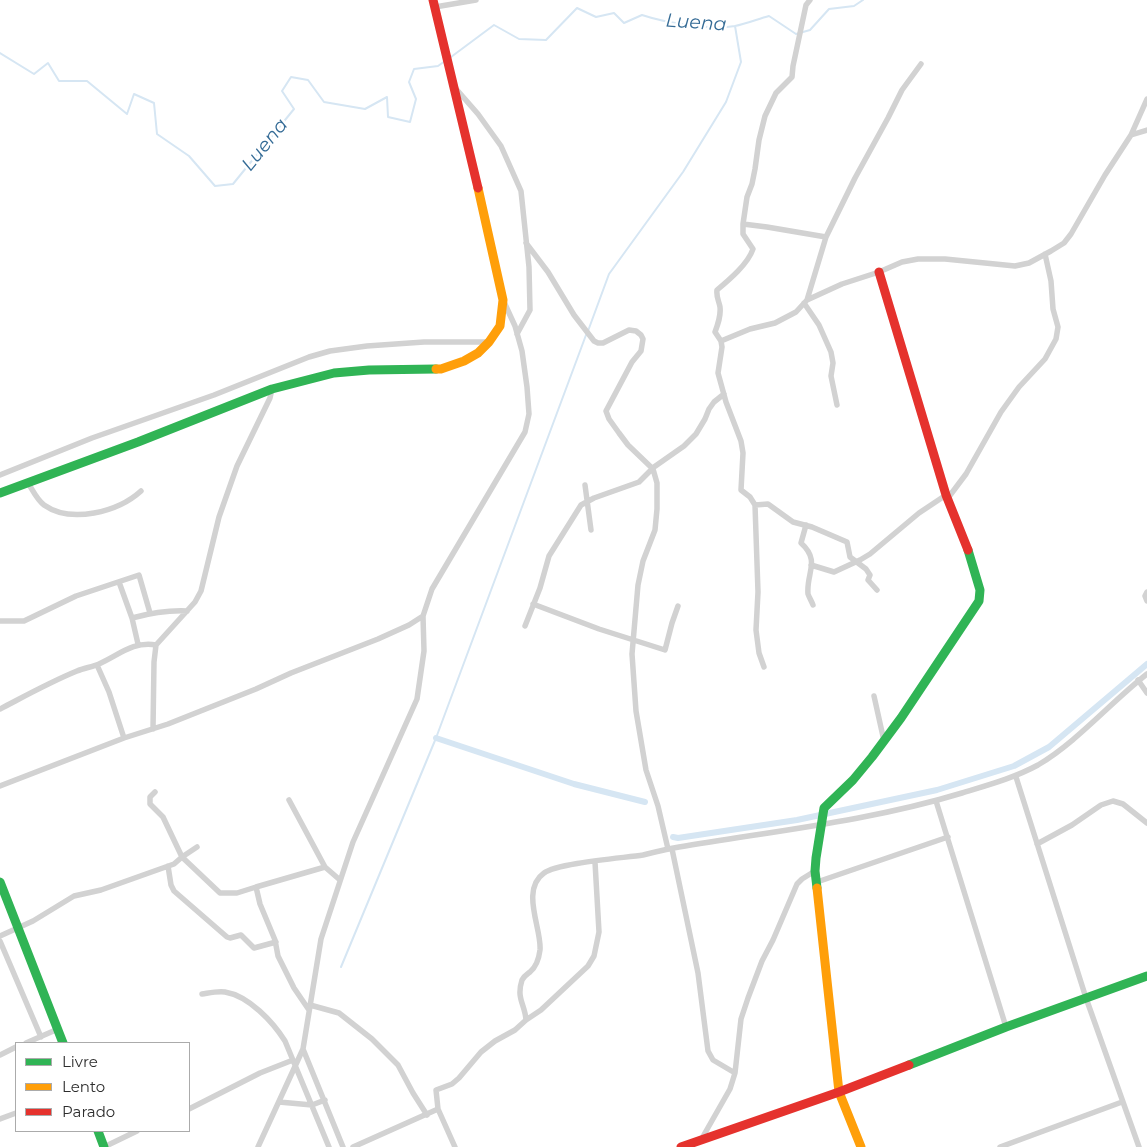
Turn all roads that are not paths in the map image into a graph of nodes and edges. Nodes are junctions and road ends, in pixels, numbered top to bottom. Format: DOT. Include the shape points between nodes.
graph roads {
  1 [pos="476,0"];
  2 [pos="806,2"];
  3 [pos="434,4"];
  4 [pos="921,64"];
  5 [pos="454,85"];
  6 [pos="1147,99"];
  7 [pos="1137,121"];
  8 [pos="1146,130"];
  9 [pos="1131,135"];
  10 [pos="743,224"];
  11 [pos="826,237"];
  12 [pos="526,243"];
  13 [pos="1045,254"];
  14 [pos="879,272"];
  15 [pos="503,300"];
  16 [pos="806,301"];
  17 [pos="517,334"];
  18 [pos="721,341"];
  19 [pos="489,342"];
  20 [pos="272,389"];
  21 [pos="724,394"];
  22 [pos="837,405"];
  23 [pos="653,469"];
  24 [pos="0,475"];
  25 [pos="28,483"];
  26 [pos="585,485"];
  27 [pos="141,491"];
  28 [pos="0,493"];
  29 [pos="947,496"];
  30 [pos="587,501"];
  31 [pos="755,505"];
  32 [pos="806,525"];
  33 [pos="591,530"];
  34 [pos="855,562"];
  35 [pos="811,565"];
  36 [pos="119,582"];
  37 [pos="877,590"];
  38 [pos="1147,592"];
  39 [pos="1147,601"];
  40 [pos="534,604"];
  41 [pos="813,605"];
  42 [pos="678,606"];
  43 [pos="188,611"];
  44 [pos="150,613"];
  45 [pos="423,616"];
  46 [pos="132,618"];
  47 [pos="0,621"];
  48 [pos="525,626"];
  49 [pos="632,640"];
  50 [pos="138,644"];
  51 [pos="156,645"];
  52 [pos="97,665"];
  53 [pos="764,667"];
  54 [pos="1147,674"];
  55 [pos="1138,680"];
  56 [pos="1147,693"];
  57 [pos="874,696"];
  58 [pos="0,709"];
  59 [pos="154,729"];
  60 [pos="124,738"];
  61 [pos="884,740"];
  62 [pos="1016,777"];
  63 [pos="0,786"];
  64 [pos="155,792"];
  65 [pos="288,800"];
  66 [pos="936,801"];
  67 [pos="1147,823"];
  68 [pos="822,825"];
  69 [pos="948,837"];
  70 [pos="1037,844"];
  71 [pos="197,847"];
  72 [pos="670,849"];
  73 [pos="182,856"];
  74 [pos="595,862"];
  75 [pos="168,866"];
  76 [pos="325,866"];
  77 [pos="816,871"];
  78 [pos="340,880"];
  79 [pos="0,882"];
  80 [pos="817,882"];
  81 [pos="256,887"];
  82 [pos="18,928"];
  83 [pos="0,936"];
  84 [pos="0,941"];
  85 [pos="276,942"];
  86 [pos="1147,976"];
  87 [pos="202,994"];
  88 [pos="1086,998"];
  89 [pos="310,1008"];
  90 [pos="526,1020"];
  91 [pos="1006,1027"];
  92 [pos="58,1029"];
  93 [pos="41,1037"];
  94 [pos="28,1042"];
  95 [pos="64,1042"];
  96 [pos="15,1048"];
  97 [pos="303,1049"];
  98 [pos="0,1055"];
  99 [pos="294,1062"];
  100 [pos="735,1073"];
  101 [pos="840,1092"];
  102 [pos="325,1100"];
  103 [pos="278,1102"];
  104 [pos="1122,1102"];
  105 [pos="312,1106"];
  106 [pos="190,1108"];
  107 [pos="438,1109"];
  108 [pos="15,1113"];
  109 [pos="427,1115"];
  110 [pos="0,1119"];
  111 [pos="98,1132"];
  112 [pos="135,1132"];
  113 [pos="701,1140"];
  114 [pos="104,1147"];
  115 [pos="258,1147"];
  116 [pos="329,1147"];
  117 [pos="343,1147"];
  118 [pos="353,1147"];
  119 [pos="454,1147"];
  120 [pos="681,1147"];
  121 [pos="861,1147"];
  122 [pos="1000,1147"];
  123 [pos="1139,1147"];
  1 -- 3 [label="street"];
  2 -- 10 [label="street" via="792,77 776,93 765,116"];
  3 -- 5 [label="street"];
  4 -- 11 [label="street" via="902,90"];
  5 -- 12 [label="street" via="501,146 521,191"];
  5 -- 15 [label="street"];
  6 -- 7 [label="street"];
  7 -- 8 [label="street"];
  7 -- 9 [label="street"];
  8 -- 9 [label="street"];
  9 -- 13 [label="street" via="1071,234 1064,243"];
  10 -- 11 [label="street"];
  10 -- 18 [label="street" via="743,234 753,249 732,278 717,290 720,316 715,332"];
  11 -- 16 [label="street"];
  12 -- 17 [label="street" via="530,310"];
  12 -- 23 [label="street" via="594,340 604,343 629,330 641,335 641,351 606,411 628,445"];
  13 -- 14 [label="street" via="1015,266 918,259"];
  13 -- 29 [label="street" via="1058,328 1056,339 1045,359 1001,412 966,474"];
  14 -- 16 [label="street" via="842,284"];
  14 -- 29 [label="street"];
  15 -- 17 [label="street"];
  15 -- 19 [label="street" via="500,326"];
  16 -- 18 [label="street" via="796,312 775,323"];
  16 -- 22 [label="street" via="831,352 831,376"];
  17 -- 45 [label="street" via="527,387 529,414 525,432 432,589"];
  18 -- 21 [label="street" via="718,373"];
  19 -- 20 [label="street" via="464,361 441,369 334,373"];
  19 -- 24 [label="street" via="424,342 330,351"];
  20 -- 25 [label="street"];
  20 -- 43 [label="street" via="237,466 219,517 201,591"];
  21 -- 23 [label="street" via="709,409 696,434"];
  21 -- 31 [label="street" via="744,453 741,490"];
  23 -- 30 [label="street" via="631,486"];
  23 -- 49 [label="street" via="658,509 638,585"];
  25 -- 27 [label="street" via="43,504 72,514 107,511 126,503"];
  25 -- 28 [label="street"];
  26 -- 30 [label="street"];
  29 -- 34 [label="street" via="919,513 870,554"];
  29 -- 61 [label="street" via="975,573 980,590 979,601"];
  30 -- 33 [label="street"];
  30 -- 40 [label="street" via="552,549"];
  31 -- 32 [label="street" via="768,504 793,522"];
  31 -- 53 [label="street" via="756,630"];
  32 -- 34 [label="street" via="848,542 848,550"];
  32 -- 35 [label="street" via="802,543 809,550"];
  34 -- 35 [label="street" via="834,572"];
  34 -- 37 [label="street" via="866,569 870,575 868,580"];
  35 -- 41 [label="street" via="808,594"];
  36 -- 44 [label="street" via="139,575"];
  36 -- 46 [label="street"];
  36 -- 47 [label="street" via="76,596 24,621"];
  38 -- 39 [label="street"];
  40 -- 48 [label="street"];
  40 -- 49 [label="street"];
  42 -- 49 [label="street" via="665,650"];
  43 -- 44 [label="street"];
  43 -- 51 [label="street"];
  44 -- 46 [label="street"];
  45 -- 59 [label="street" via="378,639"];
  45 -- 78 [label="street" via="424,651 417,699 353,842"];
  46 -- 50 [label="street"];
  49 -- 72 [label="street" via="638,727 646,770"];
  50 -- 51 [label="street"];
  50 -- 52 [label="street"];
  51 -- 59 [label="street"];
  52 -- 58 [label="street"];
  52 -- 60 [label="street"];
  54 -- 55 [label="street"];
  55 -- 56 [label="street"];
  55 -- 62 [label="street" via="1076,736"];
  57 -- 61 [label="street"];
  59 -- 60 [label="street"];
  60 -- 63 [label="street"];
  61 -- 68 [label="street" via="853,780 824,808"];
  62 -- 66 [label="street"];
  62 -- 70 [label="street"];
  64 -- 73 [label="street" via="150,797 150,804 162,817"];
  65 -- 76 [label="street"];
  66 -- 68 [label="street"];
  66 -- 69 [label="street"];
  67 -- 70 [label="street" via="1123,804 1113,801 1100,805"];
  68 -- 72 [label="street"];
  68 -- 77 [label="street"];
  69 -- 80 [label="street"];
  69 -- 91 [label="street"];
  70 -- 88 [label="street"];
  71 -- 73 [label="street"];
  72 -- 74 [label="street"];
  72 -- 100 [label="street" via="698,973 708,1051 713,1060"];
  73 -- 75 [label="street"];
  73 -- 81 [label="street" via="220,893 237,893"];
  74 -- 90 [label="street" via="599,932 594,956 578,977"];
  74 -- 90 [label="street" via="550,870 538,879 533,898 540,954 534,967 523,977 519,996"];
  75 -- 82 [label="street" via="67,899"];
  75 -- 85 [label="street" via="174,891 227,937 241,935 254,948"];
  76 -- 78 [label="street"];
  76 -- 81 [label="street"];
  77 -- 80 [label="street"];
  77 -- 100 [label="street" via="802,879 795,888 752,985 741,1019"];
  78 -- 89 [label="street" via="321,939"];
  79 -- 82 [label="street"];
  80 -- 101 [label="street"];
  81 -- 85 [label="street"];
  82 -- 83 [label="street"];
  82 -- 92 [label="street"];
  84 -- 93 [label="street"];
  85 -- 89 [label="street" via="284,969"];
  86 -- 88 [label="street"];
  87 -- 99 [label="street" via="225,992 252,1005 277,1028"];
  88 -- 91 [label="street"];
  88 -- 104 [label="street"];
  89 -- 97 [label="street"];
  89 -- 109 [label="street" via="339,1013 378,1045 398,1065"];
  90 -- 107 [label="street" via="481,1052 460,1078 436,1090"];
  91 -- 101 [label="street"];
  92 -- 93 [label="street"];
  92 -- 95 [label="street"];
  93 -- 94 [label="street"];
  96 -- 98 [label="street"];
  97 -- 99 [label="street"];
  97 -- 102 [label="street"];
  99 -- 103 [label="street"];
  99 -- 105 [label="street"];
  99 -- 106 [label="street" via="260,1073"];
  100 -- 113 [label="street" via="730,1089"];
  101 -- 113 [label="street"];
  101 -- 121 [label="street"];
  102 -- 105 [label="street"];
  102 -- 117 [label="street"];
  103 -- 105 [label="street"];
  103 -- 115 [label="street"];
  104 -- 122 [label="street"];
  104 -- 123 [label="street"];
  105 -- 116 [label="street"];
  107 -- 109 [label="street"];
  107 -- 119 [label="street"];
  108 -- 110 [label="street"];
  109 -- 118 [label="street"];
  111 -- 114 [label="street"];
  112 -- 114 [label="street"];
  113 -- 120 [label="street"];
}
